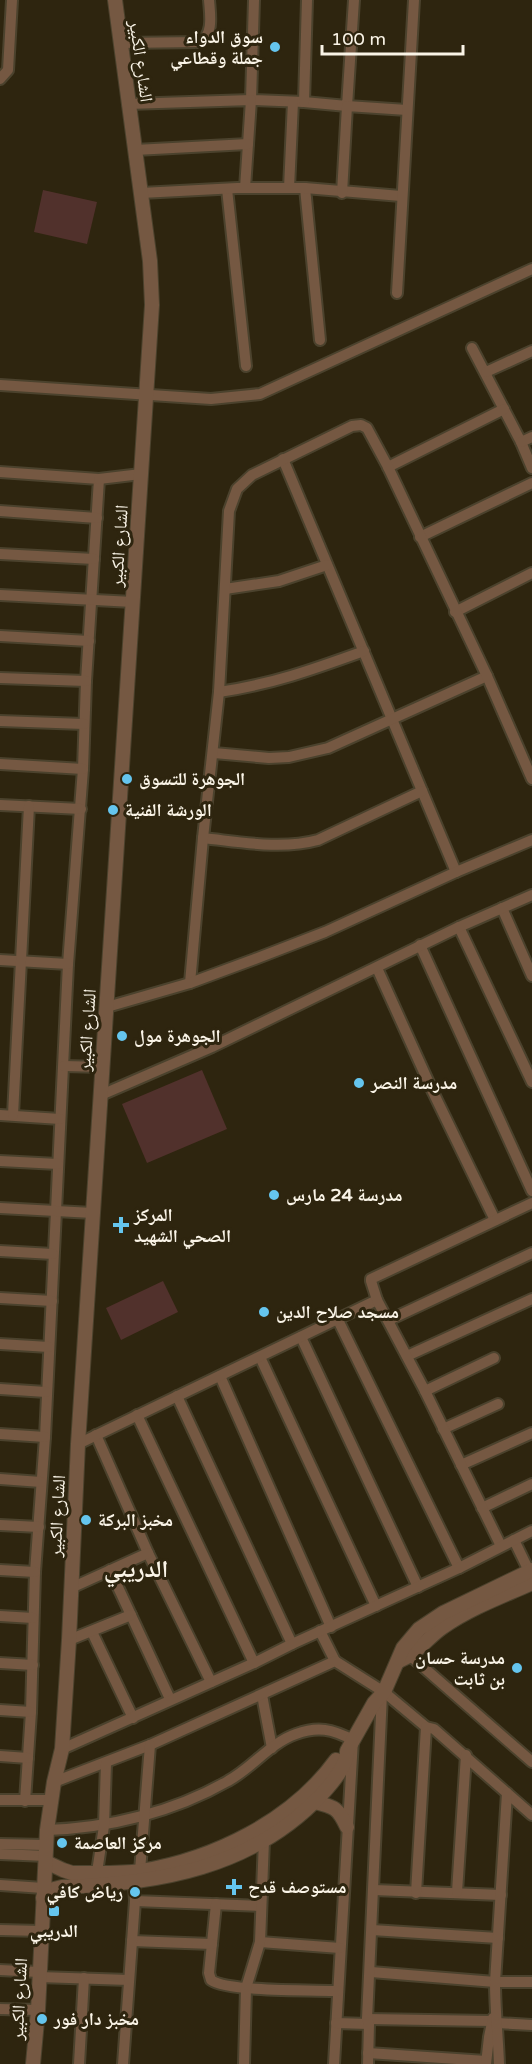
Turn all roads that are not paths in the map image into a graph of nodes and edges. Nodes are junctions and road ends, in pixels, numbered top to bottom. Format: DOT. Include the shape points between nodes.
graph roads {
  1 [pos="12,0"];
  2 [pos="115,0"];
  3 [pos="209,0"];
  4 [pos="254,0"];
  5 [pos="307,0"];
  6 [pos="354,0"];
  7 [pos="414,0"];
  8 [pos="120,43"];
  9 [pos="0,80"];
  10 [pos="251,100"];
  11 [pos="299,102"];
  12 [pos="128,105"];
  13 [pos="347,106"];
  14 [pos="407,110"];
  15 [pos="248,144"];
  16 [pos="135,150"];
  17 [pos="244,188"];
  18 [pos="289,188"];
  19 [pos="305,188"];
  20 [pos="227,189"];
  21 [pos="342,192"];
  22 [pos="141,193"];
  23 [pos="401,196"];
  24 [pos="532,269"];
  25 [pos="397,293"];
  26 [pos="320,340"];
  27 [pos="472,348"];
  28 [pos="532,351"];
  29 [pos="246,366"];
  30 [pos="486,372"];
  31 [pos="0,385"];
  32 [pos="147,394"];
  33 [pos="504,409"];
  34 [pos="532,437"];
  35 [pos="521,442"];
  36 [pos="283,459"];
  37 [pos="388,466"];
  38 [pos="532,468"];
  39 [pos="0,472"];
  40 [pos="141,474"];
  41 [pos="99,479"];
  42 [pos="532,483"];
  43 [pos="0,511"];
  44 [pos="97,518"];
  45 [pos="420,537"];
  46 [pos="0,554"];
  47 [pos="94,559"];
  48 [pos="327,566"];
  49 [pos="532,573"];
  50 [pos="225,589"];
  51 [pos="0,595"];
  52 [pos="92,600"];
  53 [pos="133,602"];
  54 [pos="456,612"];
  55 [pos="0,636"];
  56 [pos="89,641"];
  57 [pos="364,651"];
  58 [pos="487,676"];
  59 [pos="0,678"];
  60 [pos="86,681"];
  61 [pos="219,692"];
  62 [pos="393,718"];
  63 [pos="0,721"];
  64 [pos="84,724"];
  65 [pos="214,753"];
  66 [pos="0,764"];
  67 [pos="83,769"];
  68 [pos="532,780"];
  69 [pos="422,790"];
  70 [pos="0,805"];
  71 [pos="29,806"];
  72 [pos="81,809"];
  73 [pos="203,838"];
  74 [pos="532,840"];
  75 [pos="456,872"];
  76 [pos="532,895"];
  77 [pos="502,908"];
  78 [pos="459,927"];
  79 [pos="420,945"];
  80 [pos="0,960"];
  81 [pos="20,961"];
  82 [pos="68,964"];
  83 [pos="377,968"];
  84 [pos="532,976"];
  85 [pos="190,983"];
  86 [pos="107,1007"];
  87 [pos="63,1066"];
  88 [pos="103,1067"];
  89 [pos="532,1083"];
  90 [pos="101,1095"];
  91 [pos="0,1115"];
  92 [pos="13,1115"];
  93 [pos="60,1119"];
  94 [pos="0,1161"];
  95 [pos="58,1164"];
  96 [pos="532,1191"];
  97 [pos="532,1203"];
  98 [pos="0,1208"];
  99 [pos="55,1212"];
  100 [pos="93,1213"];
  101 [pos="495,1220"];
  102 [pos="0,1251"];
  103 [pos="53,1254"];
  104 [pos="532,1254"];
  105 [pos="0,1298"];
  106 [pos="532,1299"];
  107 [pos="377,1300"];
  108 [pos="52,1301"];
  109 [pos="338,1320"];
  110 [pos="389,1320"];
  111 [pos="301,1338"];
  112 [pos="0,1344"];
  113 [pos="49,1347"];
  114 [pos="407,1356"];
  115 [pos="261,1357"];
  116 [pos="494,1358"];
  117 [pos="220,1376"];
  118 [pos="0,1389"];
  119 [pos="425,1391"];
  120 [pos="46,1392"];
  121 [pos="177,1396"];
  122 [pos="498,1404"];
  123 [pos="137,1415"];
  124 [pos="443,1429"];
  125 [pos="532,1433"];
  126 [pos="0,1434"];
  127 [pos="96,1435"];
  128 [pos="45,1437"];
  129 [pos="78,1444"];
  130 [pos="461,1465"];
  131 [pos="0,1479"];
  132 [pos="41,1482"];
  133 [pos="532,1484"];
  134 [pos="482,1508"];
  135 [pos="0,1525"];
  136 [pos="39,1527"];
  137 [pos="532,1531"];
  138 [pos="514,1540"];
  139 [pos="501,1546"];
  140 [pos="148,1553"];
  141 [pos="459,1568"];
  142 [pos="0,1570"];
  143 [pos="111,1570"];
  144 [pos="35,1572"];
  145 [pos="531,1575"];
  146 [pos="418,1587"];
  147 [pos="71,1588"];
  148 [pos="376,1606"];
  149 [pos="131,1615"];
  150 [pos="0,1616"];
  151 [pos="33,1618"];
  152 [pos="331,1627"];
  153 [pos="320,1631"];
  154 [pos="92,1632"];
  155 [pos="69,1640"];
  156 [pos="291,1644"];
  157 [pos="404,1655"];
  158 [pos="335,1661"];
  159 [pos="0,1663"];
  160 [pos="254,1663"];
  161 [pos="33,1665"];
  162 [pos="211,1682"];
  163 [pos="383,1693"];
  164 [pos="262,1695"];
  165 [pos="170,1699"];
  166 [pos="0,1710"];
  167 [pos="31,1712"];
  168 [pos="133,1718"];
  169 [pos="426,1727"];
  170 [pos="150,1745"];
  171 [pos="350,1746"];
  172 [pos="272,1748"];
  173 [pos="62,1749"];
  174 [pos="466,1755"];
  175 [pos="0,1756"];
  176 [pos="28,1758"];
  177 [pos="106,1762"];
  178 [pos="532,1762"];
  179 [pos="54,1782"];
  180 [pos="507,1793"];
  181 [pos="0,1800"];
  182 [pos="51,1800"];
  183 [pos="25,1801"];
  184 [pos="315,1802"];
  185 [pos="145,1814"];
  186 [pos="532,1815"];
  187 [pos="104,1826"];
  188 [pos="347,1827"];
  189 [pos="47,1830"];
  190 [pos="264,1840"];
  191 [pos="0,1844"];
  192 [pos="0,1854"];
  193 [pos="46,1854"];
  194 [pos="97,1872"];
  195 [pos="137,1877"];
  196 [pos="0,1886"];
  197 [pos="374,1890"];
  198 [pos="457,1892"];
  199 [pos="43,1893"];
  200 [pos="416,1893"];
  201 [pos="501,1895"];
  202 [pos="135,1901"];
  203 [pos="216,1904"];
  204 [pos="260,1906"];
  205 [pos="0,1930"];
  206 [pos="372,1930"];
  207 [pos="42,1931"];
  208 [pos="498,1938"];
  209 [pos="132,1941"];
  210 [pos="260,1942"];
  211 [pos="212,1944"];
  212 [pos="340,1948"];
  213 [pos="0,1970"];
  214 [pos="371,1972"];
  215 [pos="39,1974"];
  216 [pos="84,1978"];
  217 [pos="129,1980"];
  218 [pos="495,1982"];
  219 [pos="532,1982"];
  220 [pos="246,1988"];
  221 [pos="338,1991"];
  222 [pos="0,2009"];
  223 [pos="38,2010"];
  224 [pos="494,2018"];
  225 [pos="368,2022"];
  226 [pos="336,2023"];
  227 [pos="532,2025"];
  228 [pos="368,2058"];
  229 [pos="486,2063"];
  230 [pos="33,2064"];
  231 [pos="79,2064"];
  232 [pos="123,2064"];
  233 [pos="244,2064"];
  234 [pos="334,2064"];
  235 [pos="499,2064"];
  1 -- 9 [label="street" via="8,70"];
  2 -- 8 [label="street, الشارع الكبير"];
  3 -- 8 [label="street" via="210,30 204,41"];
  4 -- 10 [label="street"];
  5 -- 11 [label="street"];
  6 -- 13 [label="street"];
  7 -- 14 [label="street"];
  8 -- 12 [label="street, الشارع الكبير"];
  10 -- 11 [label="street"];
  10 -- 12 [label="street"];
  10 -- 15 [label="street"];
  11 -- 13 [label="street"];
  11 -- 18 [label="street"];
  12 -- 16 [label="street, الشارع الكبير"];
  13 -- 14 [label="street"];
  13 -- 21 [label="street"];
  14 -- 23 [label="street"];
  15 -- 16 [label="street"];
  15 -- 17 [label="street"];
  16 -- 22 [label="street, الشارع الكبير"];
  17 -- 18 [label="street"];
  17 -- 20 [label="street"];
  18 -- 19 [label="street"];
  19 -- 21 [label="street"];
  19 -- 26 [label="street"];
  20 -- 22 [label="street"];
  20 -- 29 [label="street"];
  21 -- 23 [label="street"];
  22 -- 32 [label="street, الشارع الكبير" via="152,304"];
  23 -- 25 [label="street"];
  24 -- 32 [label="street" via="260,394 211,399"];
  27 -- 30 [label="street"];
  28 -- 30 [label="street"];
  30 -- 33 [label="street"];
  31 -- 32 [label="street"];
  32 -- 40 [label="street, الشارع الكبير"];
  33 -- 35 [label="street"];
  33 -- 37 [label="street"];
  34 -- 35 [label="street"];
  35 -- 38 [label="street"];
  36 -- 37 [label="street" via="361,425 367,428"];
  36 -- 48 [label="street"];
  36 -- 50 [label="street" via="252,475 233,497"];
  37 -- 45 [label="street"];
  39 -- 41 [label="street"];
  40 -- 41 [label="street"];
  40 -- 53 [label="street, الشارع الكبير"];
  41 -- 44 [label="street"];
  42 -- 45 [label="street"];
  43 -- 44 [label="street"];
  44 -- 47 [label="street"];
  45 -- 54 [label="street"];
  46 -- 47 [label="street"];
  47 -- 52 [label="street"];
  48 -- 50 [label="street" via="279,581"];
  48 -- 57 [label="street"];
  49 -- 54 [label="street"];
  50 -- 61 [label="street"];
  51 -- 52 [label="street"];
  52 -- 53 [label="street"];
  52 -- 56 [label="street"];
  53 -- 86 [label="street, الشارع الكبير"];
  54 -- 58 [label="street"];
  55 -- 56 [label="street"];
  56 -- 60 [label="street"];
  57 -- 61 [label="street" via="298,675"];
  57 -- 62 [label="street"];
  58 -- 62 [label="street"];
  58 -- 68 [label="street"];
  59 -- 60 [label="street"];
  60 -- 64 [label="street"];
  61 -- 65 [label="street"];
  62 -- 65 [label="street" via="345,741 299,755 269,758"];
  62 -- 69 [label="street"];
  63 -- 64 [label="street"];
  64 -- 67 [label="street"];
  65 -- 73 [label="street"];
  66 -- 67 [label="street"];
  67 -- 72 [label="street"];
  69 -- 73 [label="street" via="301,845"];
  69 -- 75 [label="street"];
  70 -- 71 [label="street"];
  71 -- 72 [label="street"];
  71 -- 81 [label="street"];
  72 -- 82 [label="street"];
  73 -- 85 [label="street"];
  74 -- 75 [label="street"];
  75 -- 85 [label="street" via="325,932"];
  76 -- 77 [label="street"];
  77 -- 78 [label="street"];
  77 -- 84 [label="street"];
  78 -- 79 [label="street"];
  78 -- 89 [label="street"];
  79 -- 83 [label="street"];
  79 -- 96 [label="street"];
  80 -- 81 [label="street"];
  81 -- 82 [label="street"];
  81 -- 92 [label="street"];
  82 -- 87 [label="street"];
  83 -- 90 [label="street"];
  83 -- 101 [label="street"];
  85 -- 86 [label="street"];
  86 -- 88 [label="street, الشارع الكبير"];
  87 -- 88 [label="street"];
  87 -- 93 [label="street"];
  88 -- 90 [label="street, الشارع الكبير"];
  90 -- 100 [label="street, الشارع الكبير"];
  91 -- 92 [label="street"];
  92 -- 93 [label="street"];
  93 -- 95 [label="street"];
  94 -- 95 [label="street"];
  95 -- 99 [label="street"];
  97 -- 101 [label="street"];
  98 -- 99 [label="street"];
  99 -- 100 [label="street"];
  99 -- 103 [label="street"];
  100 -- 129 [label="street, الشارع الكبير"];
  101 -- 107 [label="street" via="371,1279"];
  102 -- 103 [label="street"];
  103 -- 108 [label="street"];
  104 -- 110 [label="street"];
  105 -- 108 [label="street"];
  106 -- 114 [label="street"];
  107 -- 109 [label="street"];
  107 -- 110 [label="street"];
  108 -- 113 [label="street"];
  109 -- 111 [label="street"];
  109 -- 141 [label="street"];
  110 -- 114 [label="street"];
  111 -- 115 [label="street"];
  111 -- 146 [label="street"];
  112 -- 113 [label="street"];
  113 -- 120 [label="street"];
  114 -- 119 [label="street"];
  115 -- 117 [label="street"];
  115 -- 148 [label="street"];
  116 -- 119 [label="street"];
  117 -- 121 [label="street"];
  117 -- 152 [label="street"];
  118 -- 120 [label="street"];
  119 -- 124 [label="street"];
  120 -- 128 [label="street"];
  121 -- 123 [label="street"];
  121 -- 156 [label="street"];
  122 -- 124 [label="street"];
  123 -- 127 [label="street"];
  123 -- 160 [label="street"];
  124 -- 130 [label="street"];
  125 -- 130 [label="street"];
  126 -- 128 [label="street"];
  127 -- 129 [label="street"];
  127 -- 140 [label="street"];
  128 -- 132 [label="street"];
  129 -- 147 [label="street, الشارع الكبير"];
  130 -- 134 [label="street"];
  131 -- 132 [label="street"];
  132 -- 136 [label="street"];
  133 -- 134 [label="street"];
  134 -- 139 [label="street"];
  135 -- 136 [label="street"];
  136 -- 144 [label="street"];
  137 -- 138 [label="street"];
  138 -- 139 [label="street"];
  138 -- 145 [label="street"];
  139 -- 141 [label="street"];
  140 -- 143 [label="street"];
  140 -- 162 [label="street"];
  141 -- 146 [label="street"];
  142 -- 144 [label="street"];
  143 -- 147 [label="street"];
  143 -- 149 [label="street"];
  144 -- 151 [label="street"];
  145 -- 157 [label="street" via="444,1626"];
  146 -- 148 [label="street"];
  147 -- 155 [label="street, الشارع الكبير"];
  148 -- 152 [label="street"];
  149 -- 154 [label="street"];
  149 -- 165 [label="street"];
  150 -- 151 [label="street"];
  151 -- 161 [label="street"];
  152 -- 153 [label="street"];
  153 -- 156 [label="street"];
  153 -- 158 [label="street"];
  154 -- 155 [label="street"];
  154 -- 168 [label="street"];
  155 -- 173 [label="street, الشارع الكبير"];
  156 -- 160 [label="street"];
  157 -- 163 [label="street"];
  157 -- 178 [label="street"];
  158 -- 163 [label="street"];
  158 -- 164 [label="street"];
  159 -- 161 [label="street"];
  160 -- 162 [label="street"];
  161 -- 167 [label="street"];
  162 -- 165 [label="street"];
  163 -- 169 [label="street"];
  163 -- 171 [label="street"];
  163 -- 197 [label="street"];
  164 -- 170 [label="street"];
  164 -- 172 [label="street"];
  165 -- 168 [label="street"];
  166 -- 167 [label="street"];
  167 -- 176 [label="street"];
  168 -- 173 [label="street"];
  169 -- 174 [label="street"];
  169 -- 200 [label="street"];
  170 -- 177 [label="street"];
  170 -- 185 [label="street"];
  171 -- 172 [label="street" via="336,1731 317,1729 294,1734"];
  171 -- 184 [label="street" via="341,1768"];
  171 -- 188 [label="street"];
  171 -- 195 [label="street" via="320,1781 277,1817 202,1855"];
  172 -- 185 [label="street" via="229,1781"];
  173 -- 179 [label="street, الشارع الكبير"];
  174 -- 180 [label="street"];
  174 -- 198 [label="street"];
  175 -- 176 [label="street"];
  176 -- 183 [label="street"];
  177 -- 179 [label="street"];
  177 -- 187 [label="street"];
  179 -- 182 [label="street, الشارع الكبير"];
  180 -- 186 [label="street"];
  180 -- 201 [label="street"];
  181 -- 183 [label="street"];
  182 -- 183 [label="street"];
  182 -- 189 [label="street, الشارع الكبير"];
  184 -- 188 [label="street" via="336,1808"];
  184 -- 190 [label="street"];
  185 -- 187 [label="street"];
  185 -- 195 [label="street"];
  187 -- 189 [label="street"];
  187 -- 194 [label="street"];
  188 -- 212 [label="street"];
  189 -- 193 [label="street, الشارع الكبير"];
  190 -- 195 [label="street" via="206,1867 175,1875"];
  190 -- 204 [label="street"];
  191 -- 193 [label="street"];
  192 -- 193 [label="street"];
  193 -- 194 [label="street" via="63,1870"];
  193 -- 199 [label="street, الشارع الكبير"];
  194 -- 195 [label="street"];
  195 -- 199 [label="street"];
  195 -- 202 [label="street"];
  196 -- 199 [label="street"];
  197 -- 200 [label="street"];
  197 -- 206 [label="street"];
  198 -- 200 [label="street"];
  198 -- 201 [label="street"];
  199 -- 207 [label="street, الشارع الكبير"];
  201 -- 208 [label="street"];
  202 -- 203 [label="street"];
  202 -- 209 [label="street"];
  203 -- 204 [label="street"];
  203 -- 211 [label="street"];
  204 -- 210 [label="street"];
  205 -- 207 [label="street"];
  206 -- 208 [label="street"];
  206 -- 214 [label="street"];
  207 -- 215 [label="street, الشارع الكبير"];
  208 -- 218 [label="street"];
  209 -- 211 [label="street"];
  209 -- 217 [label="street"];
  210 -- 212 [label="street"];
  210 -- 220 [label="street"];
  211 -- 220 [label="street" via="211,1980"];
  212 -- 221 [label="street"];
  213 -- 215 [label="street"];
  214 -- 218 [label="street"];
  214 -- 225 [label="street"];
  215 -- 216 [label="street"];
  215 -- 223 [label="street, الشارع الكبير"];
  216 -- 217 [label="street"];
  216 -- 231 [label="street"];
  217 -- 232 [label="street"];
  218 -- 219 [label="street"];
  218 -- 224 [label="street"];
  220 -- 221 [label="street"];
  220 -- 233 [label="street"];
  221 -- 226 [label="street"];
  222 -- 223 [label="street"];
  223 -- 230 [label="street, الشارع الكبير"];
  224 -- 225 [label="street"];
  224 -- 227 [label="street"];
  224 -- 229 [label="street"];
  224 -- 235 [label="street"];
  225 -- 226 [label="street"];
  225 -- 228 [label="street"];
  226 -- 234 [label="street"];
  228 -- 229 [label="street"];
}
